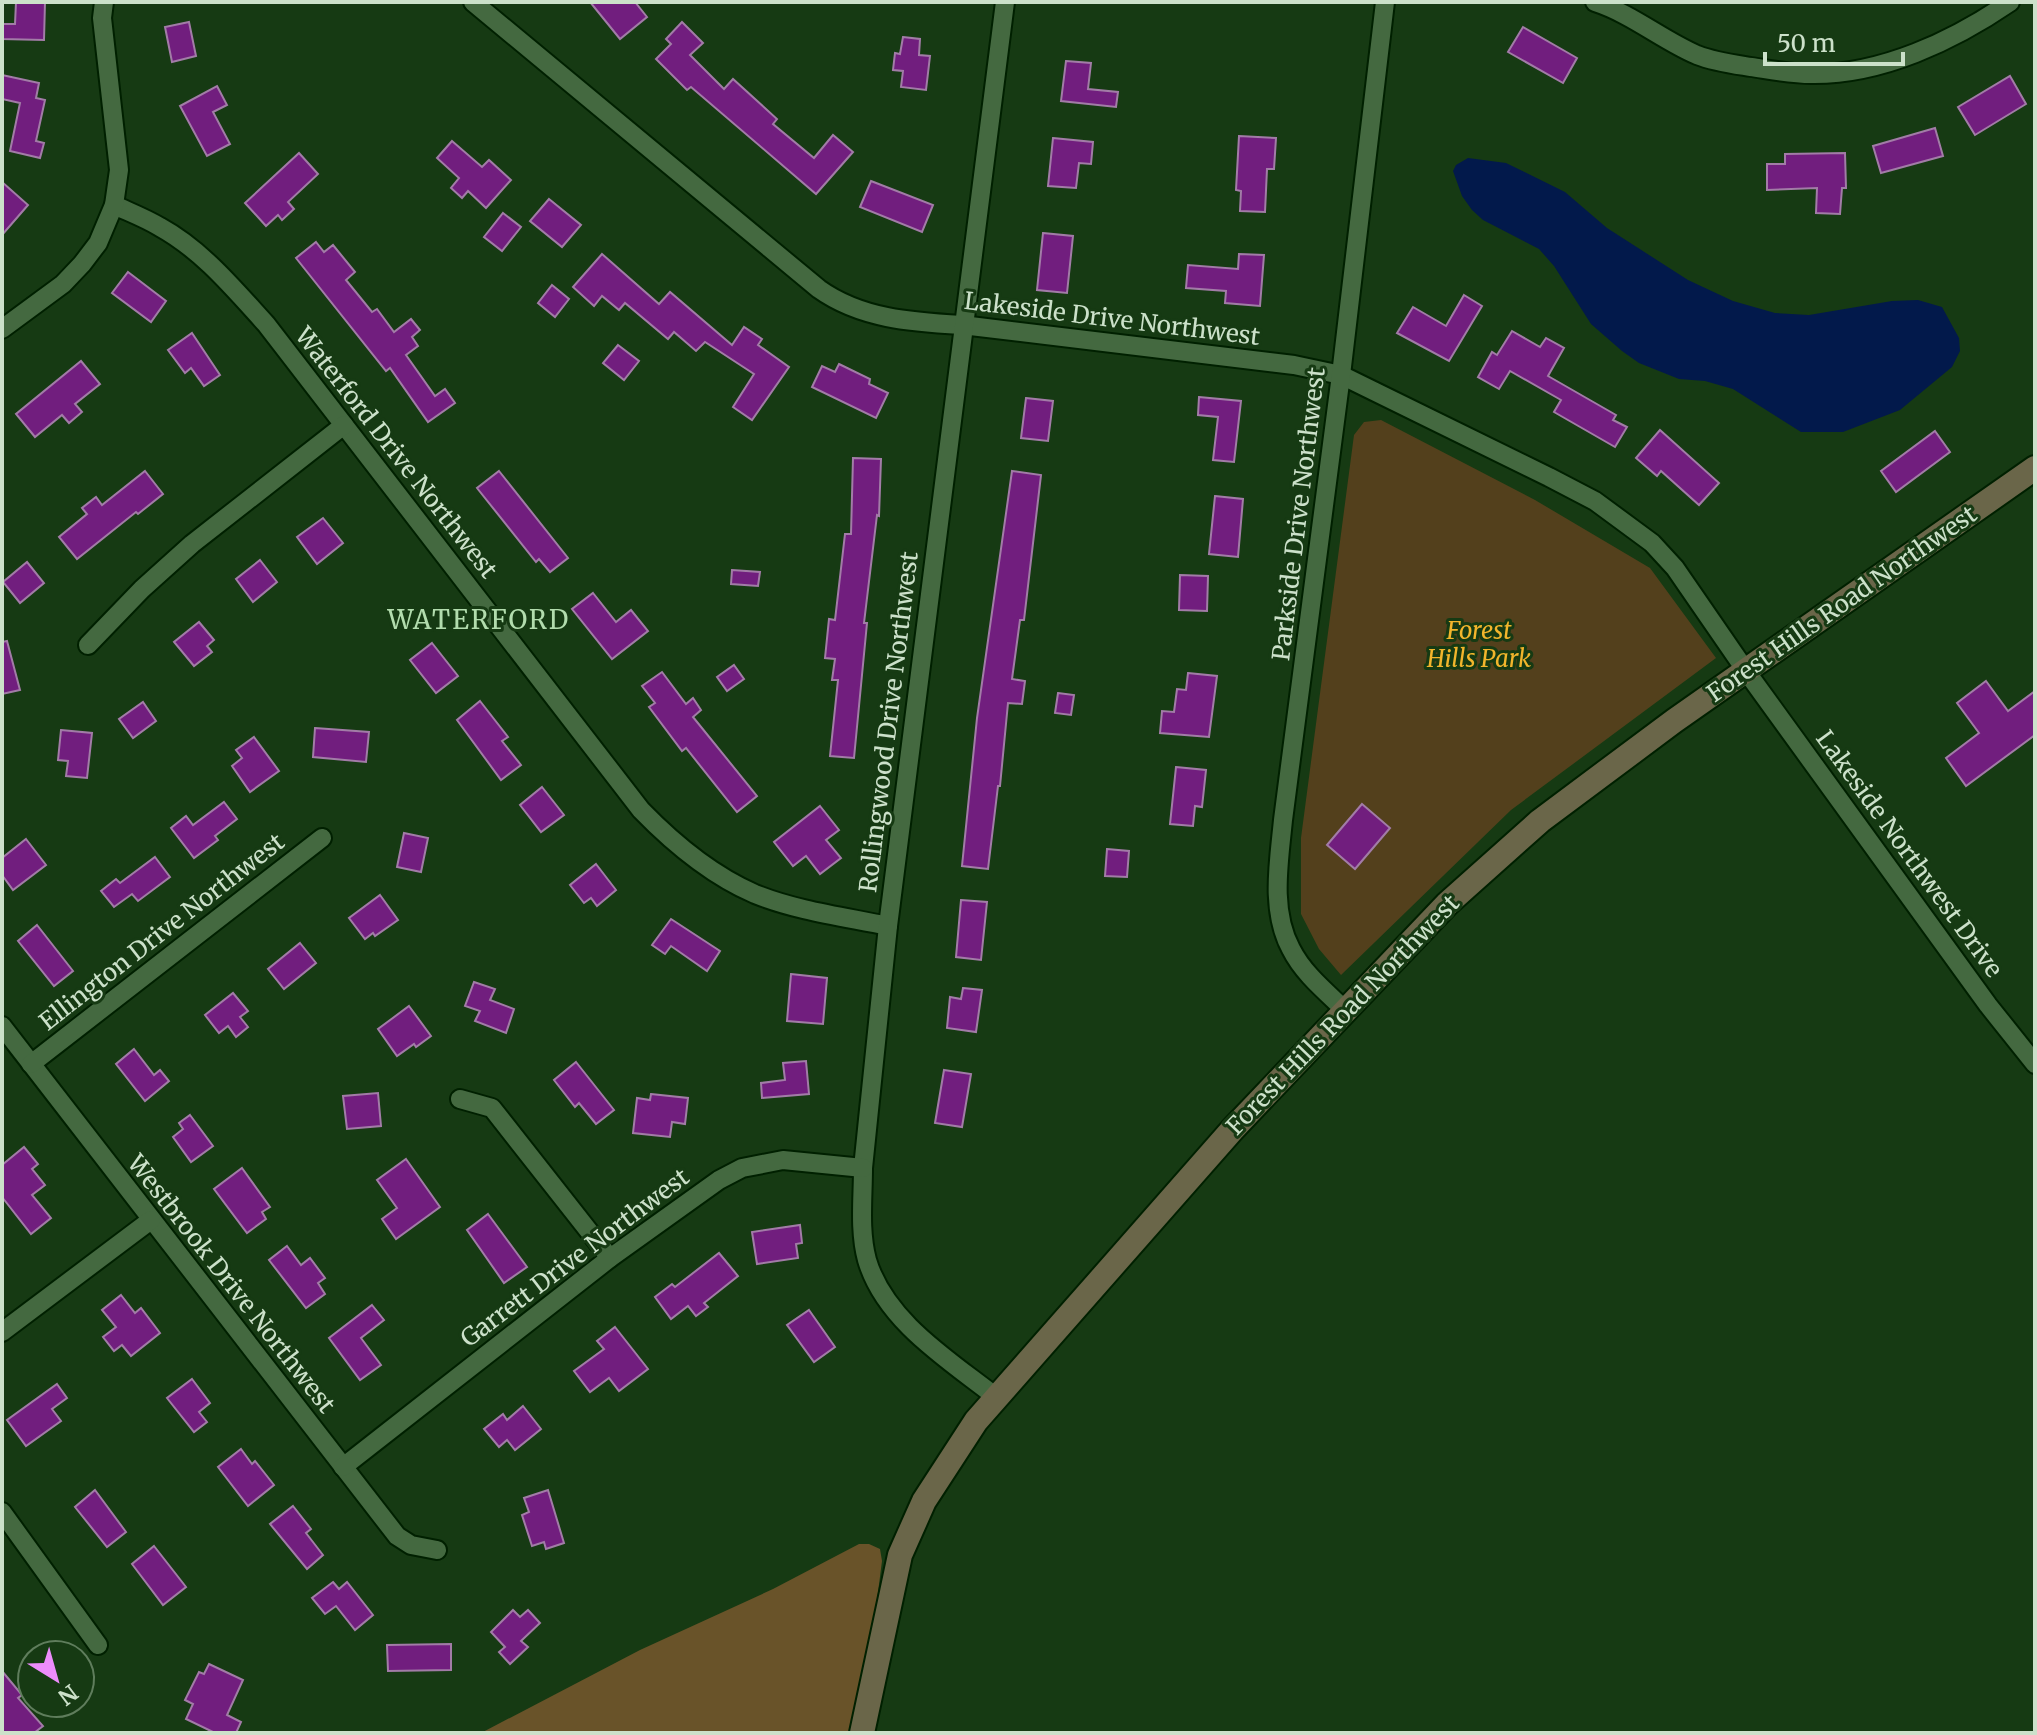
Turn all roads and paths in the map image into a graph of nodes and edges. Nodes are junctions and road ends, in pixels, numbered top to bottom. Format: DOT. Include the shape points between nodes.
graph roads {
  1 [pos="104,2"];
  2 [pos="473,2"];
  3 [pos="1005,2"];
  4 [pos="1385,2"];
  5 [pos="2010,2"];
  6 [pos="1607,4"];
  7 [pos="114,205"];
  8 [pos="962,325"];
  9 [pos="2,329"];
  10 [pos="1341,375"];
  11 [pos="344,425"];
  12 [pos="2035,468"];
  13 [pos="88,645"];
  14 [pos="1746,671"];
  15 [pos="322,838"];
  16 [pos="888,926"];
  17 [pos="1345,1010"];
  18 [pos="2,1026"];
  19 [pos="31,1064"];
  20 [pos="2035,1064"];
  21 [pos="460,1099"];
  22 [pos="863,1168"];
  23 [pos="151,1220"];
  24 [pos="610,1258"];
  25 [pos="2,1332"];
  26 [pos="996,1397"];
  27 [pos="343,1467"];
  28 [pos="2,1512"];
  29 [pos="437,1550"];
  30 [pos="98,1645"];
  31 [pos="862,1733"];
  1 -- 7 [label="street" via="119,170"];
  2 -- 8 [label="street, Lakeside Drive Northwest" via="839,303 916,322"];
  3 -- 8 [label="street, Rollingwood Drive Northwest"];
  4 -- 10 [label="street, Parkside Drive Northwest"];
  5 -- 6 [label="street" via="1917,52 1841,73 1810,74 1696,55"];
  7 -- 9 [label="street" via="98,243 82,264"];
  7 -- 11 [label="street, Waterford Drive Northwest" via="160,227 208,262 266,324"];
  8 -- 10 [label="street, Lakeside Drive Northwest"];
  8 -- 16 [label="street, Rollingwood Drive Northwest"];
  10 -- 14 [label="street, Lakeside Drive Northwest" via="1549,477 1624,521 1675,568"];
  10 -- 17 [label="street, Parkside Drive Northwest" via="1283,820 1278,896 1296,958"];
  11 -- 13 [label="street" via="192,544"];
  11 -- 16 [label="street, Waterford Drive Northwest" via="641,810 679,847 758,895"];
  12 -- 14 [label="main road, Forest Hills Road Northwest"];
  14 -- 17 [label="main road, Forest Hills Road Northwest" via="1540,821 1447,904"];
  14 -- 20 [label="street, Lakeside Northwest Drive"];
  15 -- 19 [label="street, Ellington Drive Northwest"];
  16 -- 22 [label="street, Rollingwood Drive Northwest"];
  17 -- 26 [label="main road, Forest Hills Road Northwest"];
  18 -- 19 [label="street, Westbrook Drive Northwest"];
  19 -- 23 [label="street, Westbrook Drive Northwest"];
  21 -- 24 [label="street" via="492,1108"];
  22 -- 24 [label="street, Garrett Drive Northwest" via="783,1160 742,1168"];
  22 -- 26 [label="street, Rollingwood Drive Northwest" via="867,1258 881,1293 918,1335"];
  23 -- 25 [label="street"];
  23 -- 27 [label="street, Westbrook Drive Northwest"];
  24 -- 27 [label="street, Garrett Drive Northwest"];
  26 -- 31 [label="main road, Forest Hills Road Northwest" via="910,1530"];
  27 -- 29 [label="street, Westbrook Drive Northwest" via="397,1536"];
  28 -- 30 [label="street"];
}
